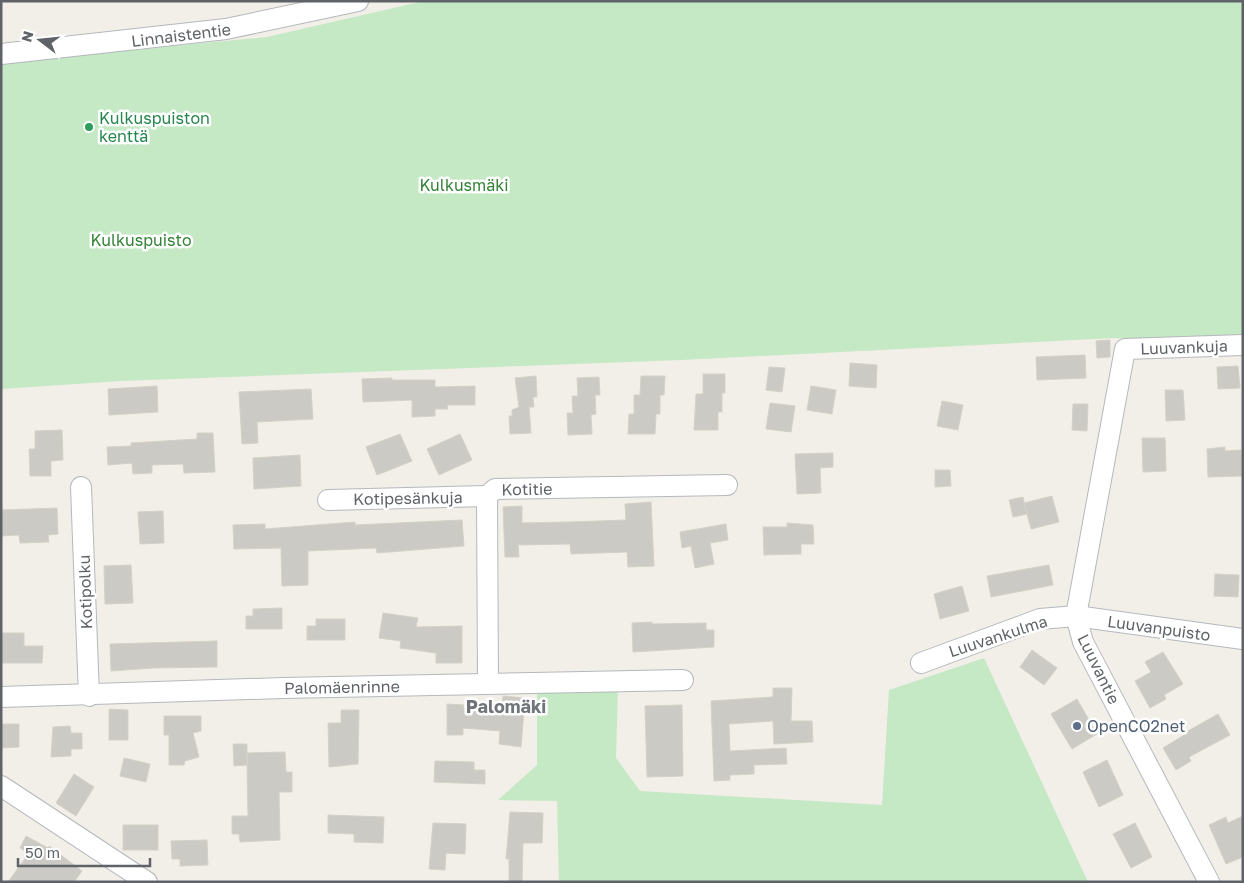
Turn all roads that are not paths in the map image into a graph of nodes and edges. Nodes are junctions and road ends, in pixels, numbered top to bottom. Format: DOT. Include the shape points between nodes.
graph roads {
  1 [pos="358,1"];
  2 [pos="1,54"];
  3 [pos="1243,345"];
  4 [pos="1125,349"];
  5 [pos="727,485"];
  6 [pos="81,487"];
  7 [pos="488,496"];
  8 [pos="328,500"];
  9 [pos="1076,616"];
  10 [pos="1243,640"];
  11 [pos="921,663"];
  12 [pos="683,680"];
  13 [pos="488,683"];
  14 [pos="89,696"];
  15 [pos="1,697"];
  16 [pos="1,786"];
  17 [pos="147,882"];
  18 [pos="1209,882"];
  1 -- 2 [label="street, Linnaistentie" via="226,29"];
  3 -- 4 [label="street, Luuvankuja"];
  4 -- 9 [label="street, Luuvantie"];
  5 -- 7 [label="street, Kotitie" via="495,489"];
  6 -- 14 [label="street, Kotipolku"];
  7 -- 8 [label="street, Kotipesänkuja"];
  7 -- 13 [label="street, Kotitie"];
  9 -- 10 [label="street, Luuvanpuisto"];
  9 -- 11 [label="street, Luuvankulma" via="1040,619"];
  9 -- 18 [label="street, Luuvantie" via="1083,642"];
  12 -- 13 [label="street, Palomäenrinne"];
  13 -- 14 [label="street, Palomäenrinne"];
  14 -- 15 [label="street, Palomäenrinne"];
  16 -- 17 [label="street"];
}
